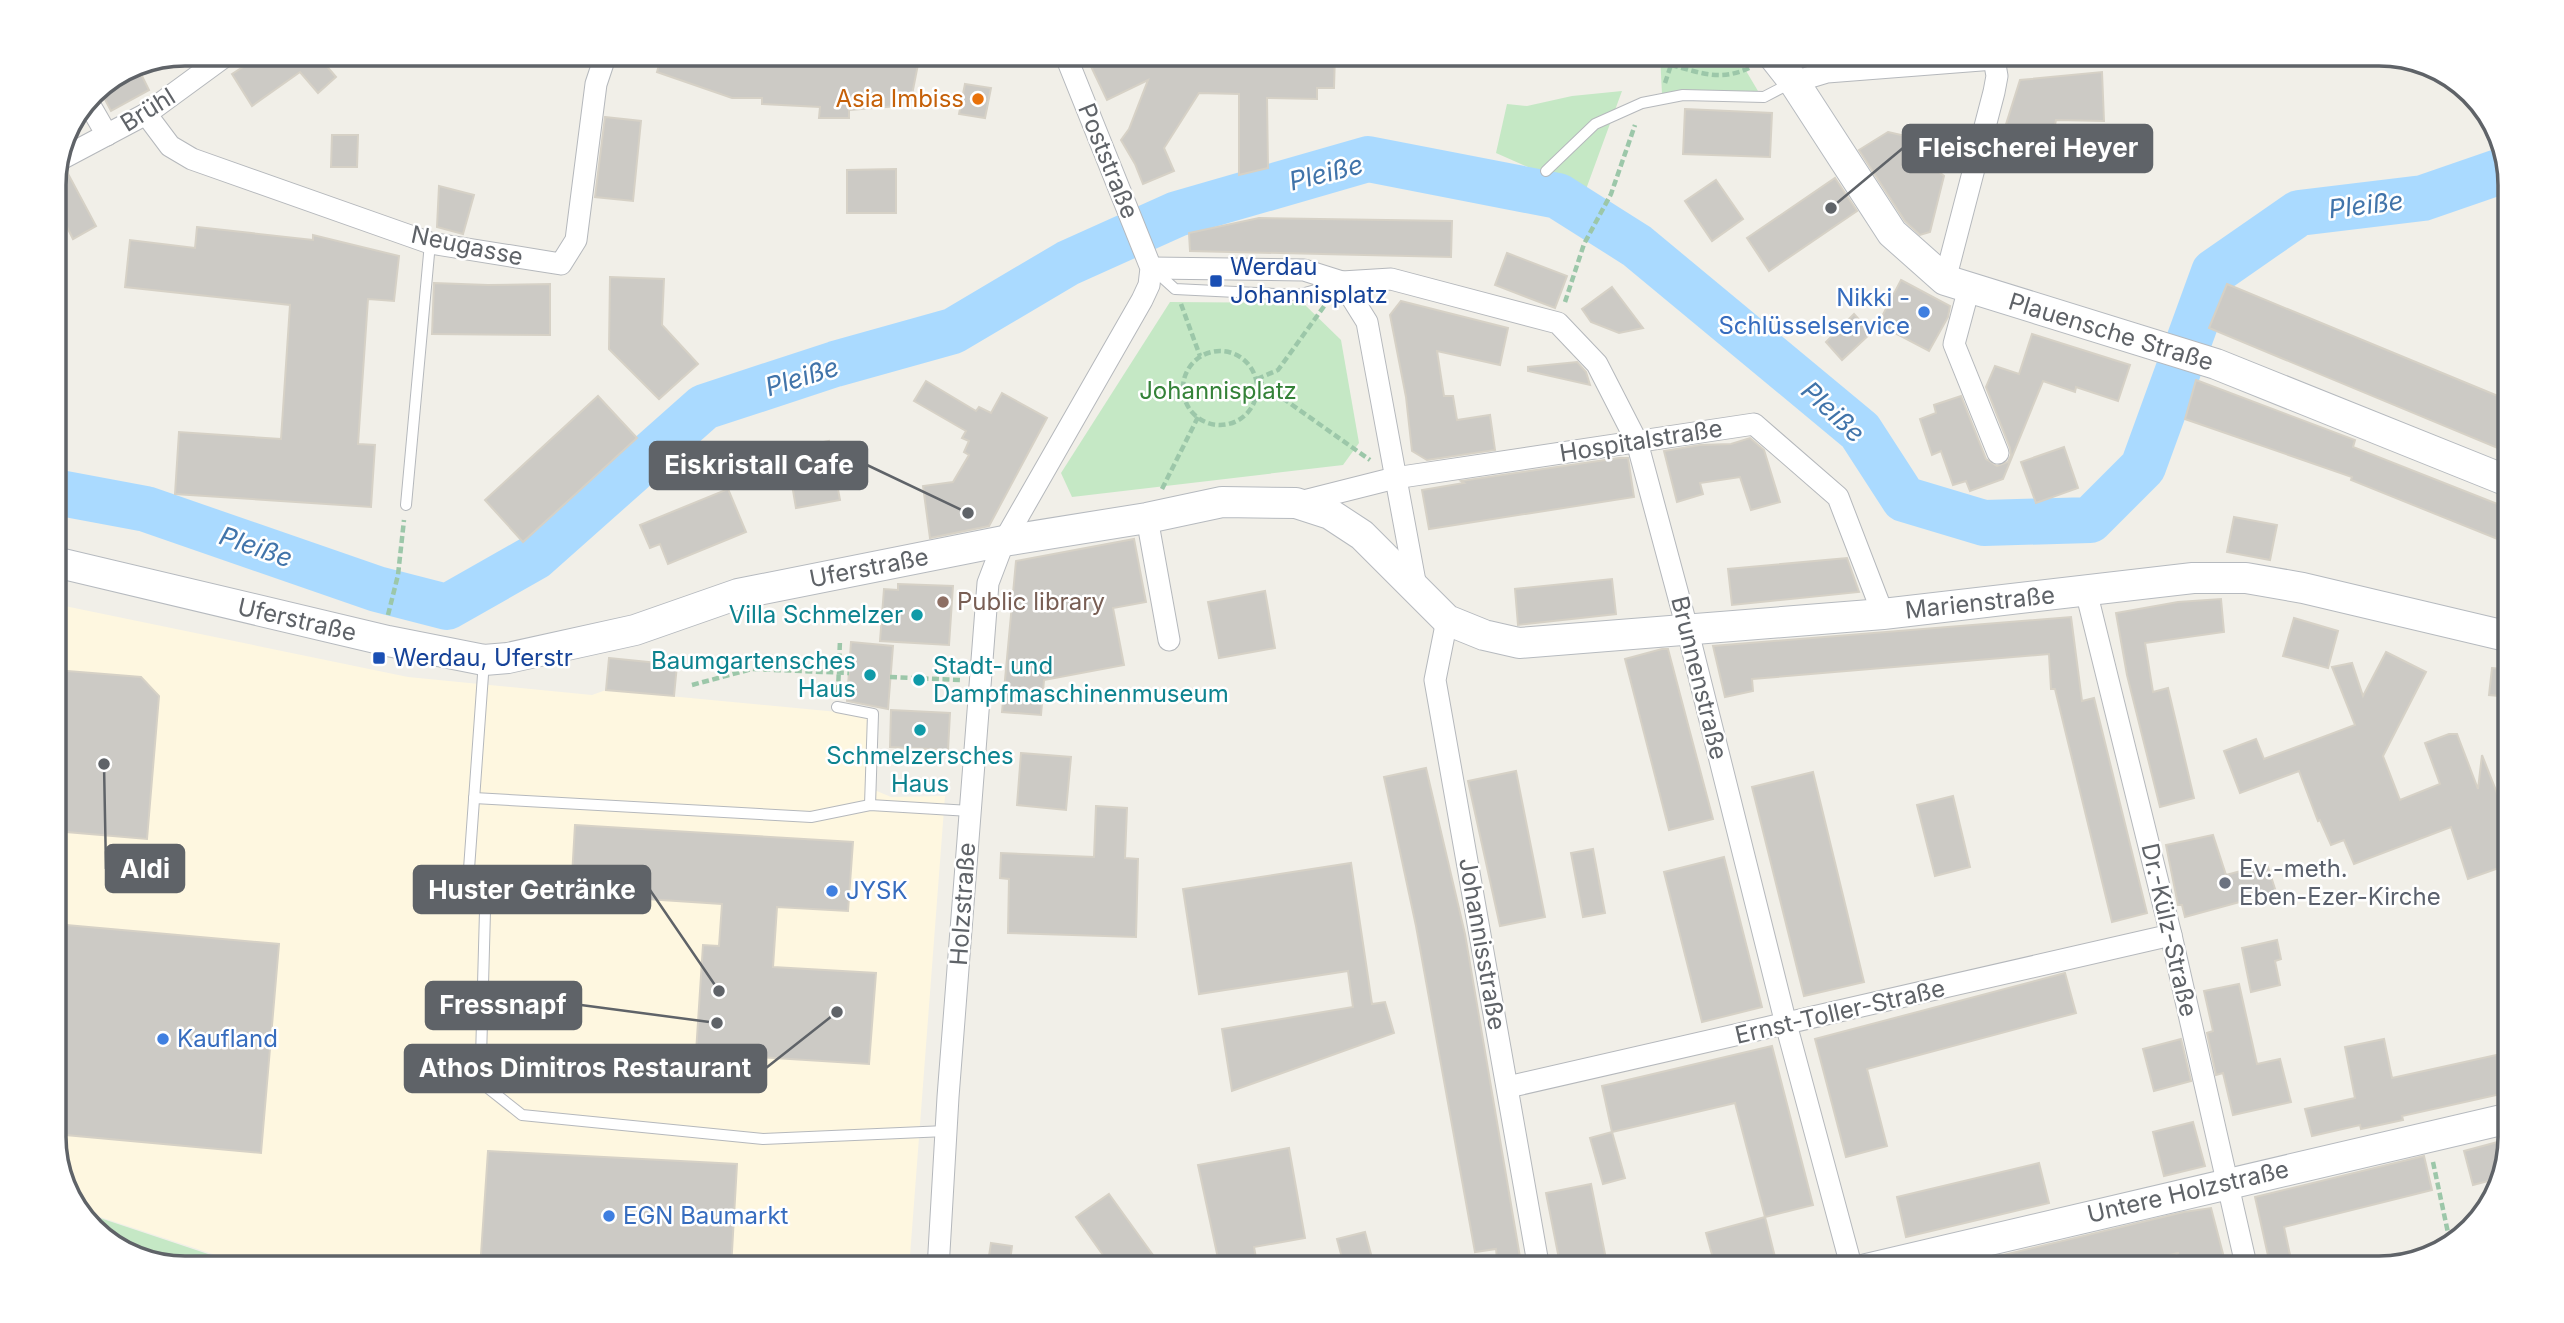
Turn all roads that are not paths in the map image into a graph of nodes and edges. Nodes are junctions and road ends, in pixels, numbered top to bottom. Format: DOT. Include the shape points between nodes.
graph roads {
  1 [pos="212,66"];
  2 [pos="602,66"];
  3 [pos="1070,66"];
  4 [pos="1782,66"];
  5 [pos="1897,66"];
  6 [pos="2000,66"];
  7 [pos="1794,82"];
  8 [pos="94,110"];
  9 [pos="146,114"];
  10 [pos="107,135"];
  11 [pos="72,153"];
  12 [pos="1546,171"];
  13 [pos="430,243"];
  14 [pos="1149,261"];
  15 [pos="1342,282"];
  16 [pos="1957,284"];
  17 [pos="1637,442"];
  18 [pos="1998,453"];
  19 [pos="2497,477"];
  20 [pos="1395,478"];
  21 [pos="1296,503"];
  22 [pos="406,505"];
  23 [pos="1147,518"];
  24 [pos="1004,541"];
  25 [pos="67,565"];
  26 [pos="1416,587"];
  27 [pos="2087,591"];
  28 [pos="1883,614"];
  29 [pos="1447,620"];
  30 [pos="1687,628"];
  31 [pos="2497,634"];
  32 [pos="1169,640"];
  33 [pos="484,660"];
  34 [pos="837,707"];
  35 [pos="474,798"];
  36 [pos="870,805"];
  37 [pos="970,811"];
  38 [pos="2171,935"];
  39 [pos="1786,1024"];
  40 [pos="1508,1087"];
  41 [pos="2498,1121"];
  42 [pos="946,1131"];
  43 [pos="2226,1183"];
  44 [pos="939,1256"];
  45 [pos="1537,1256"];
  46 [pos="1848,1256"];
  47 [pos="1920,1256"];
  48 [pos="2244,1256"];
  1 -- 9 [label="street, Brühl"];
  2 -- 13 [label="street, Neugasse" via="576,240 561,264"];
  3 -- 14 [label="street, Poststraße"];
  4 -- 7 [label="street, Plauensche Straße"];
  5 -- 7 [label="street" via="1827,72"];
  6 -- 16 [label="street"];
  7 -- 12 [label="lane" via="1764,97 1683,95 1643,103 1595,124"];
  7 -- 16 [label="street, Plauensche Straße" via="1892,233"];
  8 -- 10 [label="street"];
  9 -- 10 [label="street, Brühl"];
  9 -- 13 [label="street, Neugasse" via="170,146 192,159"];
  10 -- 11 [label="street, Brühl"];
  13 -- 22 [label="lane"];
  14 -- 15 [label="street" via="1304,270"];
  14 -- 15 [label="lane" via="1175,289 1298,295"];
  14 -- 24 [label="street" via="1149,285 1142,300"];
  15 -- 17 [label="street, Brunnenstraße" via="1391,279 1558,323 1597,365"];
  15 -- 20 [label="street" via="1367,322"];
  16 -- 18 [label="street" via="1954,344"];
  16 -- 19 [label="street, Plauensche Straße" via="2216,364"];
  17 -- 20 [label="street, Hospitalstraße"];
  17 -- 28 [label="street, Hospitalstraße" via="1754,424 1838,497"];
  17 -- 30 [label="street, Brunnenstraße"];
  20 -- 21 [label="street, Hospitalstraße"];
  20 -- 26 [label="street"];
  21 -- 23 [label="street, Uferstraße" via="1222,502"];
  21 -- 26 [label="street, Uferstraße" via="1330,514 1362,535"];
  23 -- 24 [label="street, Uferstraße"];
  23 -- 32 [label="street"];
  24 -- 33 [label="street, Uferstraße" via="738,594 635,630"];
  24 -- 37 [label="street, Holzstraße" via="988,583"];
  25 -- 33 [label="street, Uferstraße"];
  26 -- 29 [label="street, Uferstraße"];
  27 -- 28 [label="street, Marienstraße"];
  27 -- 31 [label="street, Marienstraße" via="2193,578 2246,578"];
  27 -- 38 [label="street, Dr.-Külz-Straße"];
  28 -- 30 [label="street, Marienstraße"];
  29 -- 30 [label="street, Marienstraße" via="1519,643"];
  29 -- 40 [label="street, Johannisstraße" via="1435,680"];
  30 -- 39 [label="street, Brunnenstraße"];
  33 -- 35 [label="lane"];
  34 -- 36 [label="lane" via="873,714"];
  35 -- 36 [label="lane" via="811,817"];
  35 -- 42 [label="lane" via="469,869 485,911 481,1058 488,1088 522,1115 763,1139"];
  36 -- 37 [label="lane"];
  37 -- 42 [label="street, Holzstraße"];
  38 -- 39 [label="street, Ernst-Toller-Straße"];
  38 -- 43 [label="street, Dr.-Külz-Straße"];
  39 -- 40 [label="street, Ernst-Toller-Straße"];
  39 -- 46 [label="street, Brunnenstraße"];
  40 -- 45 [label="street, Johannisstraße"];
  41 -- 43 [label="street, Untere Holzstraße"];
  42 -- 44 [label="street, Holzstraße"];
  43 -- 47 [label="street, Untere Holzstraße"];
  43 -- 48 [label="street, Dr.-Külz-Straße"];
}
